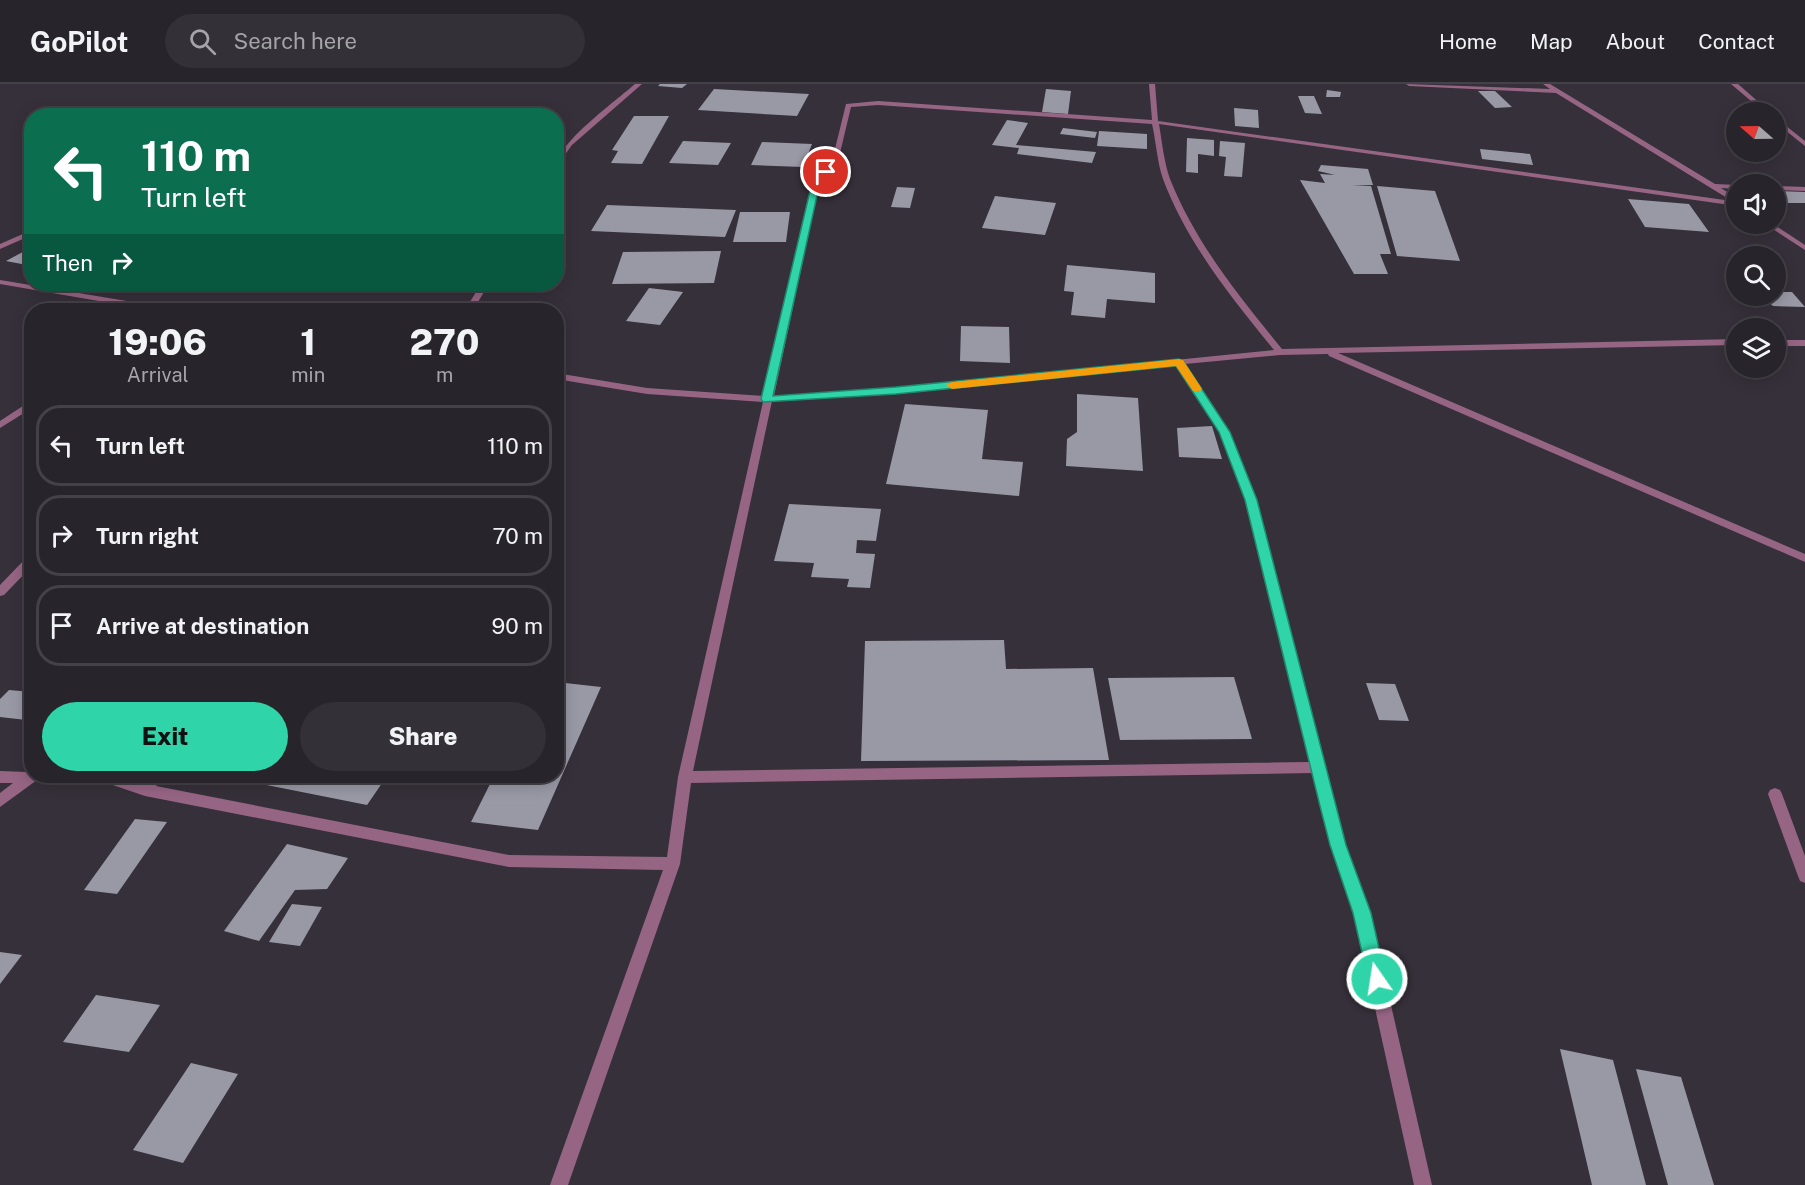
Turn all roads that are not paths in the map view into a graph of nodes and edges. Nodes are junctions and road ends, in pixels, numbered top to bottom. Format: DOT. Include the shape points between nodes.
graph roads {
  1 [pos="639,84"];
  2 [pos="1152,84"];
  3 [pos="1409,84"];
  4 [pos="1546,84"];
  5 [pos="1734,84"];
  6 [pos="1555,91"];
  7 [pos="1755,102"];
  8 [pos="1155,122"];
  9 [pos="1786,128"];
  10 [pos="1803,142"];
  11 [pos="564,153"];
  12 [pos="1715,186"];
  13 [pos="1726,186"];
  14 [pos="1786,188"];
  15 [pos="1805,189"];
  16 [pos="1726,194"];
  17 [pos="1726,200"];
  18 [pos="1784,234"];
  19 [pos="24,236"];
  20 [pos="1791,239"];
  21 [pos="1805,243"];
  22 [pos="0,247"];
  23 [pos="1805,248"];
  24 [pos="0,282"];
  25 [pos="24,286"];
  26 [pos="52,291"];
  27 [pos="122,303"];
  28 [pos="1726,342"];
  29 [pos="1786,343"];
  30 [pos="1805,343"];
  31 [pos="1327,351"];
  32 [pos="1280,352"];
  33 [pos="1179,362"];
  34 [pos="564,377"];
  35 [pos="767,399"];
  36 [pos="24,408"];
  37 [pos="0,425"];
  38 [pos="1805,558"];
  39 [pos="24,567"];
  40 [pos="0,592"];
  41 [pos="1318,767"];
  42 [pos="0,777"];
  43 [pos="24,777"];
  44 [pos="686,777"];
  45 [pos="24,781"];
  46 [pos="125,783"];
  47 [pos="152,783"];
  48 [pos="146,790"];
  49 [pos="1775,794"];
  50 [pos="0,801"];
  51 [pos="673,864"];
  52 [pos="1805,876"];
  53 [pos="559,1185"];
  54 [pos="1423,1185"];
  1 -- 11 [label="street"];
  2 -- 8 [label="street"];
  3 -- 6 [label="street"];
  4 -- 6 [label="street"];
  5 -- 7 [label="street"];
  6 -- 12 [label="street"];
  8 -- 17 [label="street"];
  8 -- 32 [label="street" via="1166,177 1194,237 1231,292"];
  8 -- 35 [label="street" via="878,103 848,105 837,153 814,191"];
  9 -- 10 [label="street"];
  12 -- 13 [label="street"];
  12 -- 16 [label="street"];
  14 -- 15 [label="street"];
  18 -- 20 [label="street"];
  19 -- 22 [label="street"];
  20 -- 21 [label="street"];
  20 -- 23 [label="street"];
  24 -- 25 [label="street"];
  26 -- 27 [label="street"];
  28 -- 31 [label="street"];
  29 -- 30 [label="street"];
  31 -- 32 [label="street"];
  31 -- 38 [label="street"];
  32 -- 33 [label="street"];
  33 -- 35 [label="street" via="908,390"];
  33 -- 41 [label="street" via="1224,432 1251,500"];
  34 -- 35 [label="street" via="647,390"];
  35 -- 44 [label="street"];
  36 -- 37 [label="street"];
  39 -- 40 [label="street"];
  41 -- 44 [label="street"];
  41 -- 54 [label="street" via="1338,845 1362,913"];
  42 -- 43 [label="street"];
  44 -- 51 [label="street"];
  45 -- 50 [label="street"];
  46 -- 48 [label="street"];
  47 -- 48 [label="street"];
  48 -- 51 [label="street" via="509,861"];
  49 -- 52 [label="street"];
  51 -- 53 [label="street"];
}
